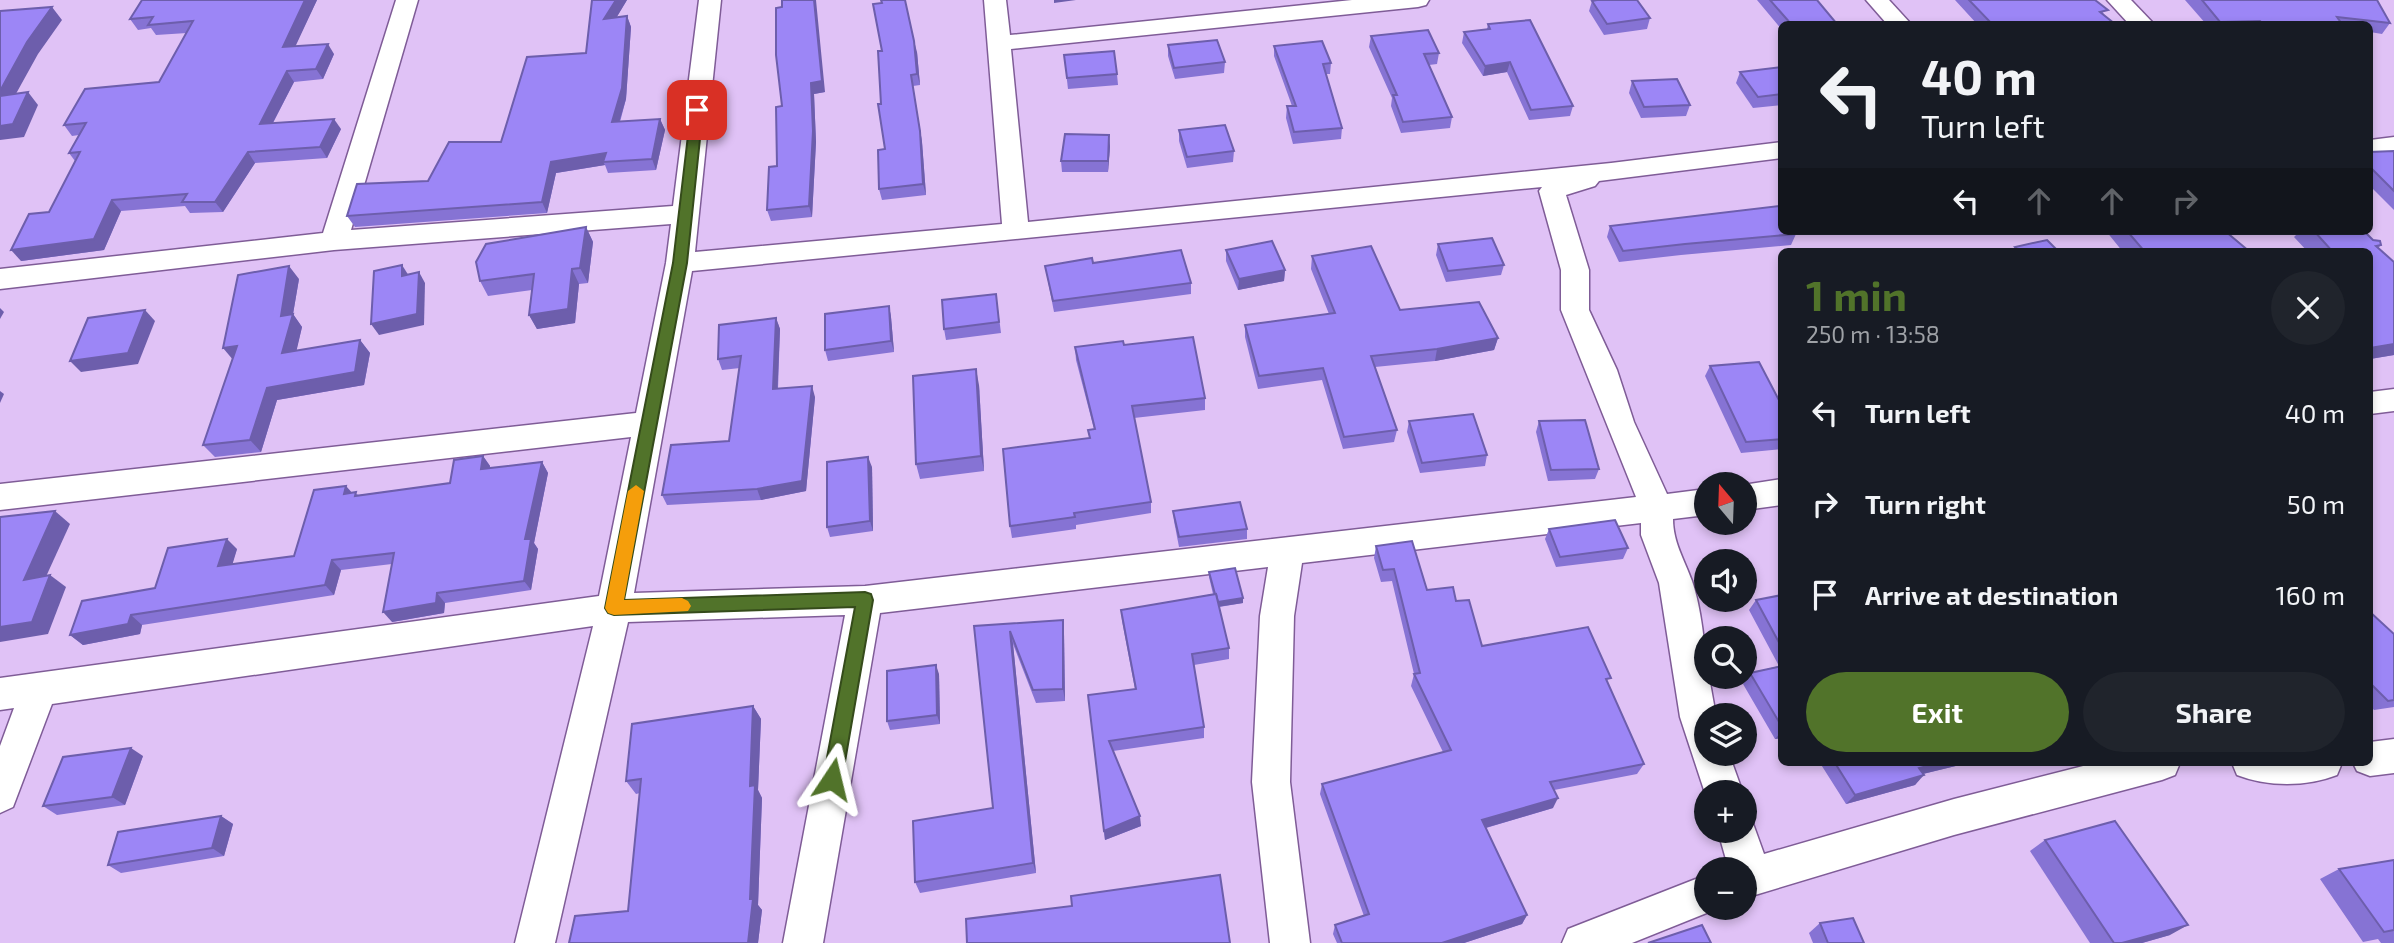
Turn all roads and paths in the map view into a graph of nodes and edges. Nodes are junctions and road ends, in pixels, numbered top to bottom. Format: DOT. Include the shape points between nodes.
graph roads {
  1 [pos="407,0"];
  2 [pos="710,0"];
  3 [pos="995,0"];
  4 [pos="1418,0"];
  5 [pos="1877,0"];
  6 [pos="2118,0"];
  7 [pos="1896,21"];
  8 [pos="2139,21"];
  9 [pos="1001,43"];
  10 [pos="2394,145"];
  11 [pos="2373,148"];
  12 [pos="1778,150"];
  13 [pos="1611,171"];
  14 [pos="685,214"];
  15 [pos="1016,232"];
  16 [pos="334,241"];
  17 [pos="680,263"];
  18 [pos="0,279"];
  19 [pos="2394,400"];
  20 [pos="2373,403"];
  21 [pos="649,423"];
  22 [pos="1778,493"];
  23 [pos="1757,495"];
  24 [pos="0,498"];
  25 [pos="1694,503"];
  26 [pos="1657,508"];
  27 [pos="1287,550"];
  28 [pos="865,600"];
  29 [pos="614,608"];
  30 [pos="39,690"];
  31 [pos="0,694"];
  32 [pos="1697,703"];
  33 [pos="2394,756"];
  34 [pos="2373,758"];
  35 [pos="2150,766"];
  36 [pos="2274,766"];
  37 [pos="2292,766"];
  38 [pos="0,795"];
  39 [pos="1757,874"];
  40 [pos="1694,899"];
  41 [pos="535,943"];
  42 [pos="803,943"];
  43 [pos="1290,943"];
  44 [pos="1582,943"];
  1 -- 16 [label="street"];
  2 -- 14 [label="street"];
  3 -- 9 [label="street"];
  4 -- 9 [label="street"];
  5 -- 7 [label="street"];
  6 -- 8 [label="street"];
  9 -- 15 [label="street"];
  10 -- 11 [label="street"];
  12 -- 13 [label="street"];
  13 -- 15 [label="street"];
  13 -- 26 [label="street" via="1552,191 1575,270 1575,310"];
  14 -- 16 [label="street"];
  14 -- 17 [label="street"];
  15 -- 17 [label="street"];
  16 -- 18 [label="street"];
  17 -- 21 [label="street"];
  19 -- 20 [label="street"];
  21 -- 24 [label="street"];
  21 -- 29 [label="street"];
  22 -- 23 [label="street"];
  25 -- 26 [label="street"];
  26 -- 27 [label="street"];
  26 -- 32 [label="street" via="1657,535 1676,583"];
  27 -- 28 [label="street"];
  27 -- 43 [label="street" via="1277,616 1272,782"];
  28 -- 29 [label="street"];
  28 -- 42 [label="street"];
  29 -- 30 [label="street"];
  29 -- 41 [label="street"];
  30 -- 31 [label="street"];
  30 -- 38 [label="street"];
  33 -- 34 [label="street"];
  35 -- 39 [label="street"];
  36 -- 37 [label="street"];
  40 -- 44 [label="street"];
}
